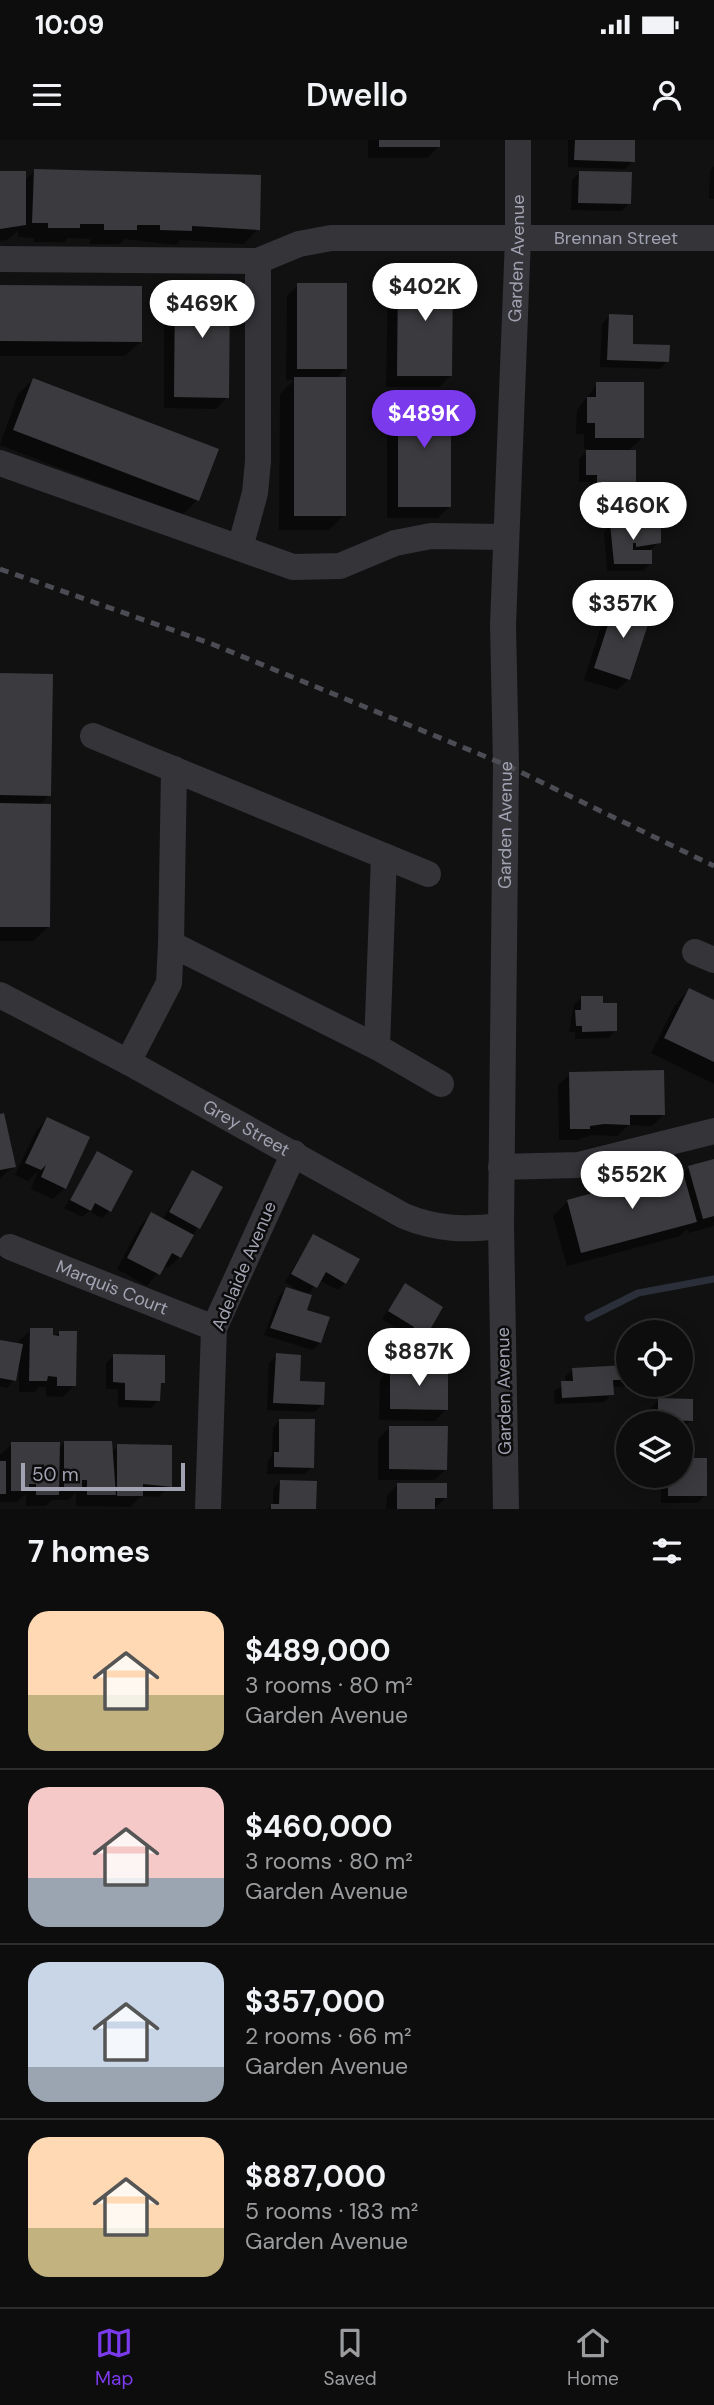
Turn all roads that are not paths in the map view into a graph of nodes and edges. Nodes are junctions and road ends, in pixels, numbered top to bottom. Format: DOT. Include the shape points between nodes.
graph roads {
  1 [pos="518,140"];
  2 [pos="518,238"];
  3 [pos="714,238"];
  4 [pos="0,260"];
  5 [pos="258,261"];
  6 [pos="0,463"];
  7 [pos="506,537"];
  8 [pos="240,548"];
  9 [pos="93,736"];
  10 [pos="174,769"];
  11 [pos="384,856"];
  12 [pos="428,874"];
  13 [pos="171,944"];
  14 [pos="0,995"];
  15 [pos="377,1047"];
  16 [pos="128,1062"];
  17 [pos="441,1084"];
  18 [pos="714,1130"];
  19 [pos="294,1153"];
  20 [pos="501,1167"];
  21 [pos="501,1226"];
  22 [pos="10,1247"];
  23 [pos="214,1328"];
  24 [pos="208,1509"];
  25 [pos="506,1509"];
  1 -- 2 [label="street, Garden Avenue"];
  2 -- 3 [label="street, Brennan Street"];
  2 -- 5 [label="street, Brennan Street" via="331,238 299,244"];
  2 -- 7 [label="street, Garden Avenue"];
  4 -- 5 [label="street"];
  5 -- 8 [label="street" via="258,461"];
  6 -- 8 [label="street"];
  7 -- 8 [label="street" via="431,536 395,543 340,566 316,569 270,561"];
  7 -- 20 [label="street, Garden Avenue"];
  9 -- 10 [label="street"];
  10 -- 11 [label="street"];
  10 -- 13 [label="street"];
  11 -- 12 [label="street"];
  11 -- 15 [label="street"];
  13 -- 15 [label="street"];
  13 -- 16 [label="street" via="169,983"];
  14 -- 16 [label="street, Grey Street"];
  15 -- 17 [label="street"];
  16 -- 19 [label="street, Grey Street"];
  18 -- 20 [label="street" via="578,1165"];
  19 -- 21 [label="street, Grey Street" via="428,1226 457,1230"];
  19 -- 23 [label="street, Adelaide Avenue"];
  20 -- 21 [label="street, Garden Avenue"];
  21 -- 25 [label="street, Garden Avenue"];
  22 -- 23 [label="street, Marquis Court"];
  23 -- 24 [label="street, Adelaide Avenue"];
}
